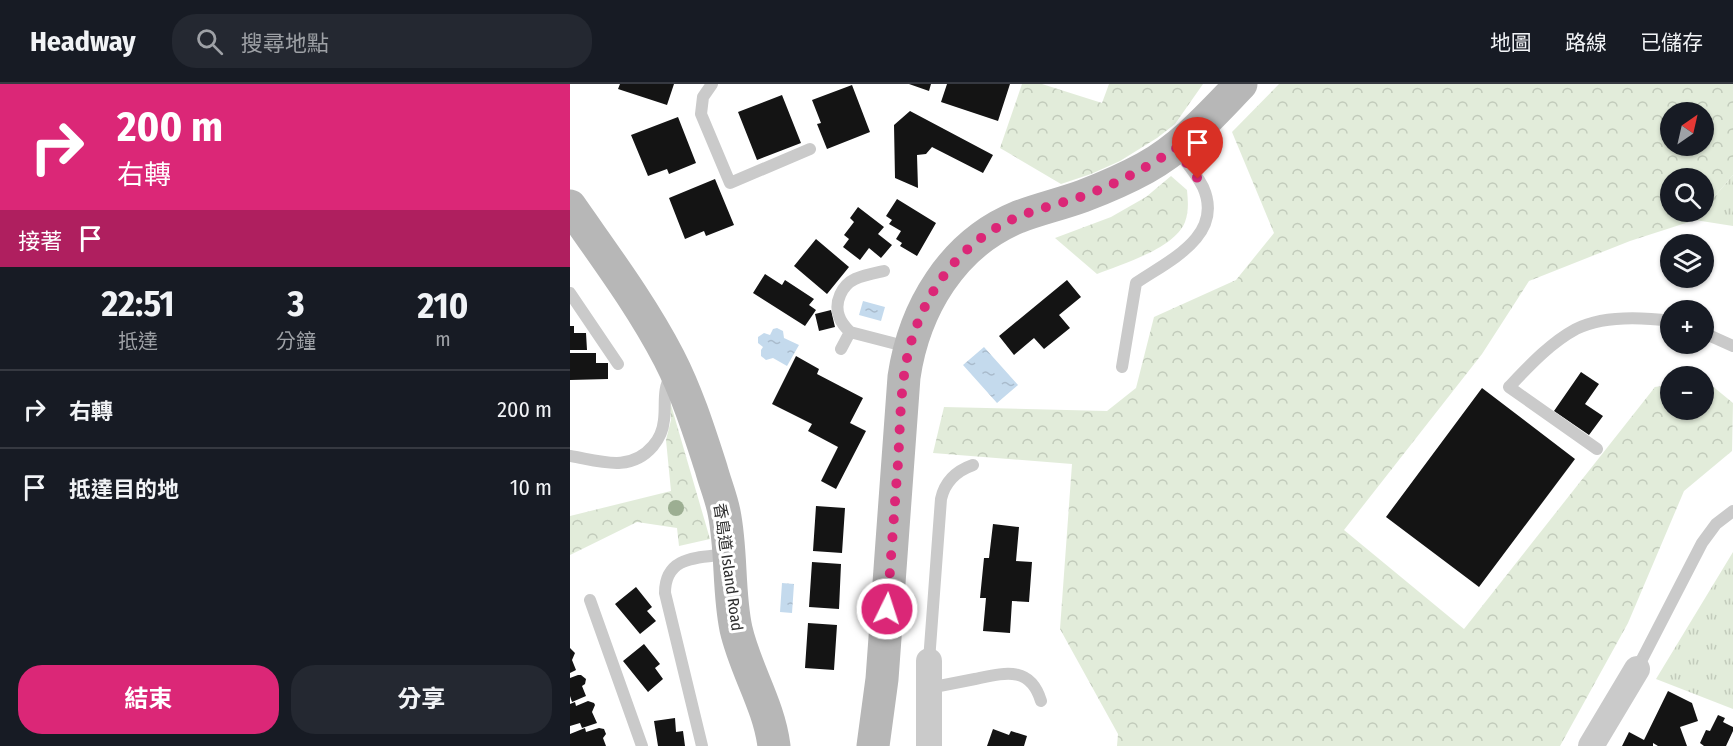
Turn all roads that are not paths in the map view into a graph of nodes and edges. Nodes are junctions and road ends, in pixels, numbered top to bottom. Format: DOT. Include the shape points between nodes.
graph roads {
  1 [pos="712,84"];
  2 [pos="1240,84"];
  3 [pos="1176,148"];
  4 [pos="810,150"];
  5 [pos="570,206"];
  6 [pos="884,271"];
  7 [pos="570,293"];
  8 [pos="1660,319"];
  9 [pos="850,332"];
  10 [pos="1714,337"];
  11 [pos="1733,346"];
  12 [pos="909,348"];
  13 [pos="841,349"];
  14 [pos="618,364"];
  15 [pos="1122,366"];
  16 [pos="673,370"];
  17 [pos="1597,449"];
  18 [pos="570,456"];
  19 [pos="973,465"];
  20 [pos="1733,511"];
  21 [pos="729,554"];
  22 [pos="590,600"];
  23 [pos="929,661"];
  24 [pos="1637,669"];
  25 [pos="929,688"];
  26 [pos="1041,701"];
  27 [pos="642,746"];
  28 [pos="702,746"];
  29 [pos="774,746"];
  30 [pos="873,746"];
  31 [pos="929,746"];
  32 [pos="1591,746"];
  1 -- 4 [label="lane" via="703,97 702,114 730,183"];
  2 -- 3 [label="main road"];
  3 -- 12 [label="main road" via="1127,178 1019,217 978,240 935,287"];
  3 -- 15 [label="lane" via="1203,188 1206,220 1188,249 1136,283"];
  5 -- 16 [label="main road, 香島道 Island Road" via="623,281"];
  6 -- 9 [label="lane" via="855,279 843,290 837,306"];
  7 -- 14 [label="lane"];
  8 -- 17 [label="lane" via="1612,320 1577,328 1536,359 1509,387"];
  9 -- 12 [label="lane"];
  9 -- 13 [label="lane"];
  10 -- 11 [label="lane"];
  12 -- 30 [label="main road"];
  16 -- 18 [label="lane" via="665,389 661,431 641,457 612,463"];
  16 -- 21 [label="main road, 香島道 Island Road" via="696,418 723,510"];
  19 -- 23 [label="lane" via="955,474 943,489"];
  20 -- 24 [label="lane" via="1716,524 1702,543"];
  21 -- 28 [label="lane" via="680,562 665,584"];
  21 -- 29 [label="main road, 香島道 Island Road" via="736,630 766,710"];
  22 -- 27 [label="lane"];
  23 -- 25 [label="street"];
  24 -- 32 [label="street"];
  25 -- 26 [label="lane" via="1009,673 1033,684"];
  25 -- 31 [label="street"];
}
